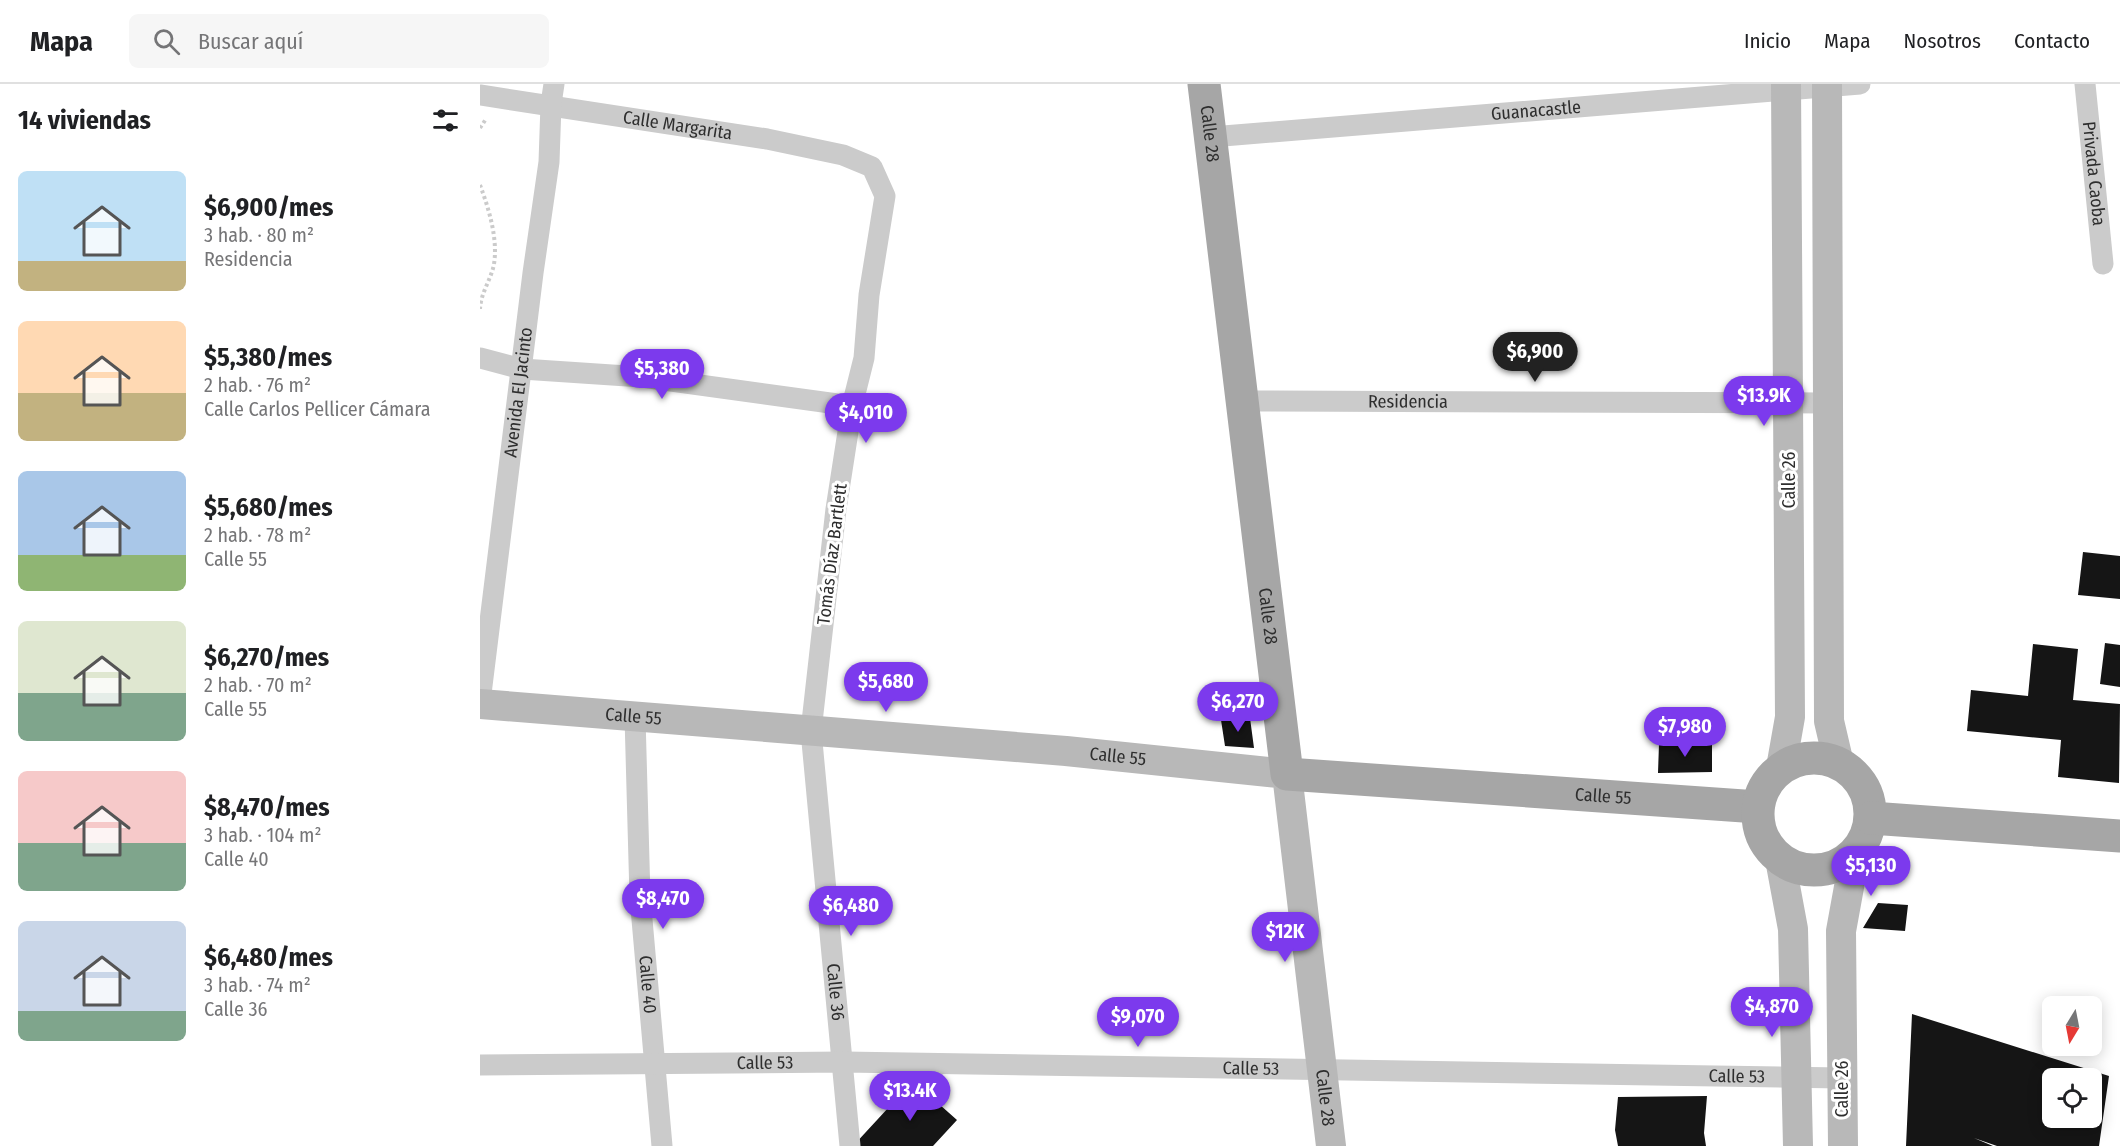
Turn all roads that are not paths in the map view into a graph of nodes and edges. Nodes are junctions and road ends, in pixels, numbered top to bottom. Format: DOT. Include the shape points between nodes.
graph roads {
  1 [pos="1204,84"];
  2 [pos="1860,84"];
  3 [pos="2085,84"];
  4 [pos="1827,85"];
  5 [pos="1786,87"];
  6 [pos="480,94"];
  7 [pos="552,94"];
  8 [pos="1210,137"];
  9 [pos="872,167"];
  10 [pos="2103,264"];
  11 [pos="480,357"];
  12 [pos="522,369"];
  13 [pos="1242,401"];
  14 [pos="1788,403"];
  15 [pos="1827,403"];
  16 [pos="852,406"];
  17 [pos="480,703"];
  18 [pos="635,717"];
  19 [pos="811,731"];
  20 [pos="1839,764"];
  21 [pos="1781,768"];
  22 [pos="1287,774"];
  23 [pos="1758,807"];
  24 [pos="1871,818"];
  25 [pos="2120,836"];
  26 [pos="1855,854"];
  27 [pos="1780,859"];
  28 [pos="844,1062"];
  29 [pos="654,1064"];
  30 [pos="480,1065"];
  31 [pos="1322,1071"];
  32 [pos="1842,1078"];
  33 [pos="1796,1079"];
  34 [pos="662,1146"];
  35 [pos="850,1146"];
  36 [pos="1331,1146"];
  37 [pos="1798,1146"];
  38 [pos="1843,1146"];
  1 -- 8 [label="main road, Calle 28"];
  2 -- 4 [label="street, Guanacastle"];
  3 -- 10 [label="street, Privada Caoba"];
  4 -- 5 [label="street, Guanacastle"];
  4 -- 15 [label="main road"];
  5 -- 8 [label="street, Guanacastle"];
  5 -- 14 [label="main road, Calle 26"];
  6 -- 7 [label="street, Calle Margarita"];
  7 -- 9 [label="street, Calle Margarita" via="843,155"];
  7 -- 12 [label="street, Avenida El Jacinto" via="549,162"];
  8 -- 13 [label="main road, Calle 28"];
  9 -- 16 [label="street, Tomás Díaz Bartlett" via="885,196 869,295 864,358"];
  11 -- 12 [label="street"];
  12 -- 16 [label="street" via="642,377"];
  12 -- 17 [label="street, Avenida El Jacinto"];
  13 -- 14 [label="street, Residencia"];
  13 -- 22 [label="main road, Calle 28"];
  14 -- 15 [label="street, Residencia"];
  14 -- 21 [label="main road, Calle 26" via="1790,717"];
  15 -- 20 [label="main road" via="1829,721"];
  16 -- 19 [label="street, Tomás Díaz Bartlett"];
  17 -- 18 [label="main road, Calle 55"];
  18 -- 19 [label="main road, Calle 55"];
  18 -- 29 [label="street, Calle 40" via="640,897"];
  19 -- 22 [label="main road, Calle 55" via="1066,751"];
  19 -- 28 [label="street, Calle 36"];
  20 -- 21 [label="main road" via="1809,758"];
  20 -- 24 [label="main road" via="1859,780 1870,804"];
  21 -- 23 [label="main road" via="1766,786"];
  22 -- 23 [label="main road, Calle 55"];
  22 -- 31 [label="main road, Calle 28"];
  23 -- 27 [label="main road" via="1758,827 1766,845"];
  24 -- 25 [label="main road"];
  24 -- 26 [label="main road" via="1866,837"];
  26 -- 27 [label="main road" via="1842,864 1810,871"];
  26 -- 32 [label="main road, Calle 26" via="1841,931"];
  27 -- 33 [label="main road" via="1793,929"];
  28 -- 29 [label="street, Calle 53"];
  28 -- 31 [label="street, Calle 53"];
  28 -- 35 [label="street, Calle 36"];
  29 -- 30 [label="street, Calle 53"];
  29 -- 34 [label="street, Calle 40"];
  31 -- 33 [label="street, Calle 53"];
  31 -- 36 [label="main road, Calle 28"];
  32 -- 33 [label="street, Calle 53"];
  32 -- 38 [label="main road, Calle 26"];
  33 -- 37 [label="main road"];
}
